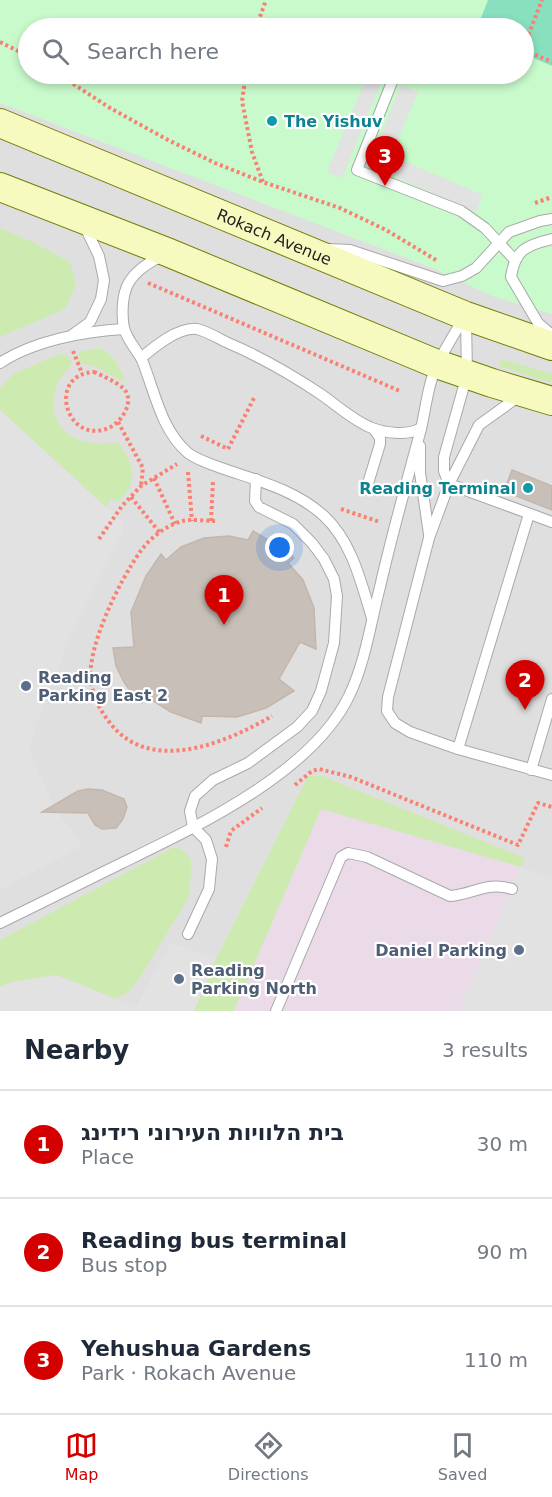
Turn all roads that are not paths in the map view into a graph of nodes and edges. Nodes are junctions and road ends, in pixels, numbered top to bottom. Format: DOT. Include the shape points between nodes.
graph roads {
  1 [pos="391,84"];
  2 [pos="0,123"];
  3 [pos="0,187"];
  4 [pos="81,219"];
  5 [pos="552,219"];
  6 [pos="552,239"];
  7 [pos="500,242"];
  8 [pos="301,248"];
  9 [pos="167,252"];
  10 [pos="514,259"];
  11 [pos="466,316"];
  12 [pos="124,329"];
  13 [pos="552,334"];
  14 [pos="72,335"];
  15 [pos="552,346"];
  16 [pos="141,358"];
  17 [pos="0,363"];
  18 [pos="437,364"];
  19 [pos="467,375"];
  20 [pos="544,399"];
  21 [pos="421,428"];
  22 [pos="374,429"];
  23 [pos="256,479"];
  24 [pos="449,484"];
  25 [pos="366,490"];
  26 [pos="529,514"];
  27 [pos="552,522"];
  28 [pos="429,538"];
  29 [pos="372,618"];
  30 [pos="552,699"];
  31 [pos="458,748"];
  32 [pos="531,770"];
  33 [pos="552,775"];
  34 [pos="193,828"];
  35 [pos="513,889"];
  36 [pos="0,923"];
  37 [pos="188,934"];
  38 [pos="276,1011"];
  1 -- 7 [label="lane" via="357,170 461,212"];
  2 -- 8 [label="main road, Rokach Avenue"];
  3 -- 4 [label="main road"];
  4 -- 9 [label="main road"];
  4 -- 14 [label="lane" via="99,256 104,280 101,299 90,322"];
  5 -- 7 [label="lane" via="509,232"];
  6 -- 10 [label="lane" via="527,247"];
  7 -- 8 [label="lane" via="476,268 443,281 350,250"];
  7 -- 10 [label="lane"];
  8 -- 11 [label="main road, Rokach Avenue"];
  9 -- 12 [label="lane" via="131,279 125,290"];
  9 -- 18 [label="main road"];
  10 -- 13 [label="lane" via="513,283 538,322"];
  11 -- 15 [label="main road, Rokach Avenue"];
  11 -- 18 [label="lane"];
  11 -- 19 [label="lane"];
  12 -- 14 [label="lane"];
  12 -- 16 [label="lane"];
  14 -- 17 [label="lane" via="12,355"];
  16 -- 22 [label="lane" via="176,334 196,329 255,354"];
  16 -- 23 [label="lane" via="165,423 179,443 190,454"];
  18 -- 19 [label="main road"];
  18 -- 21 [label="lane"];
  19 -- 20 [label="main road"];
  19 -- 24 [label="lane" via="444,457"];
  20 -- 24 [label="lane" via="523,395 513,399 479,425"];
  21 -- 22 [label="lane" via="405,433"];
  21 -- 28 [label="lane" via="420,473"];
  21 -- 29 [label="lane"];
  22 -- 25 [label="lane" via="380,444"];
  23 -- 29 [label="lane" via="295,495 323,514 337,530 356,566"];
  23 -- 34 [label="lane" via="255,501 293,524 324,559 334,579 334,643 312,711 248,763 204,787 195,796 190,811"];
  24 -- 26 [label="lane"];
  24 -- 28 [label="lane"];
  26 -- 27 [label="lane"];
  26 -- 31 [label="lane"];
  28 -- 31 [label="lane" via="387,711 395,723 410,732"];
  29 -- 34 [label="lane" via="350,695 319,738 251,793"];
  30 -- 32 [label="lane"];
  31 -- 32 [label="lane"];
  32 -- 33 [label="lane"];
  34 -- 36 [label="lane"];
  34 -- 37 [label="lane" via="206,840 212,859 209,889"];
  35 -- 38 [label="lane" via="487,885 450,896 367,857 348,853 341,857"];
}
